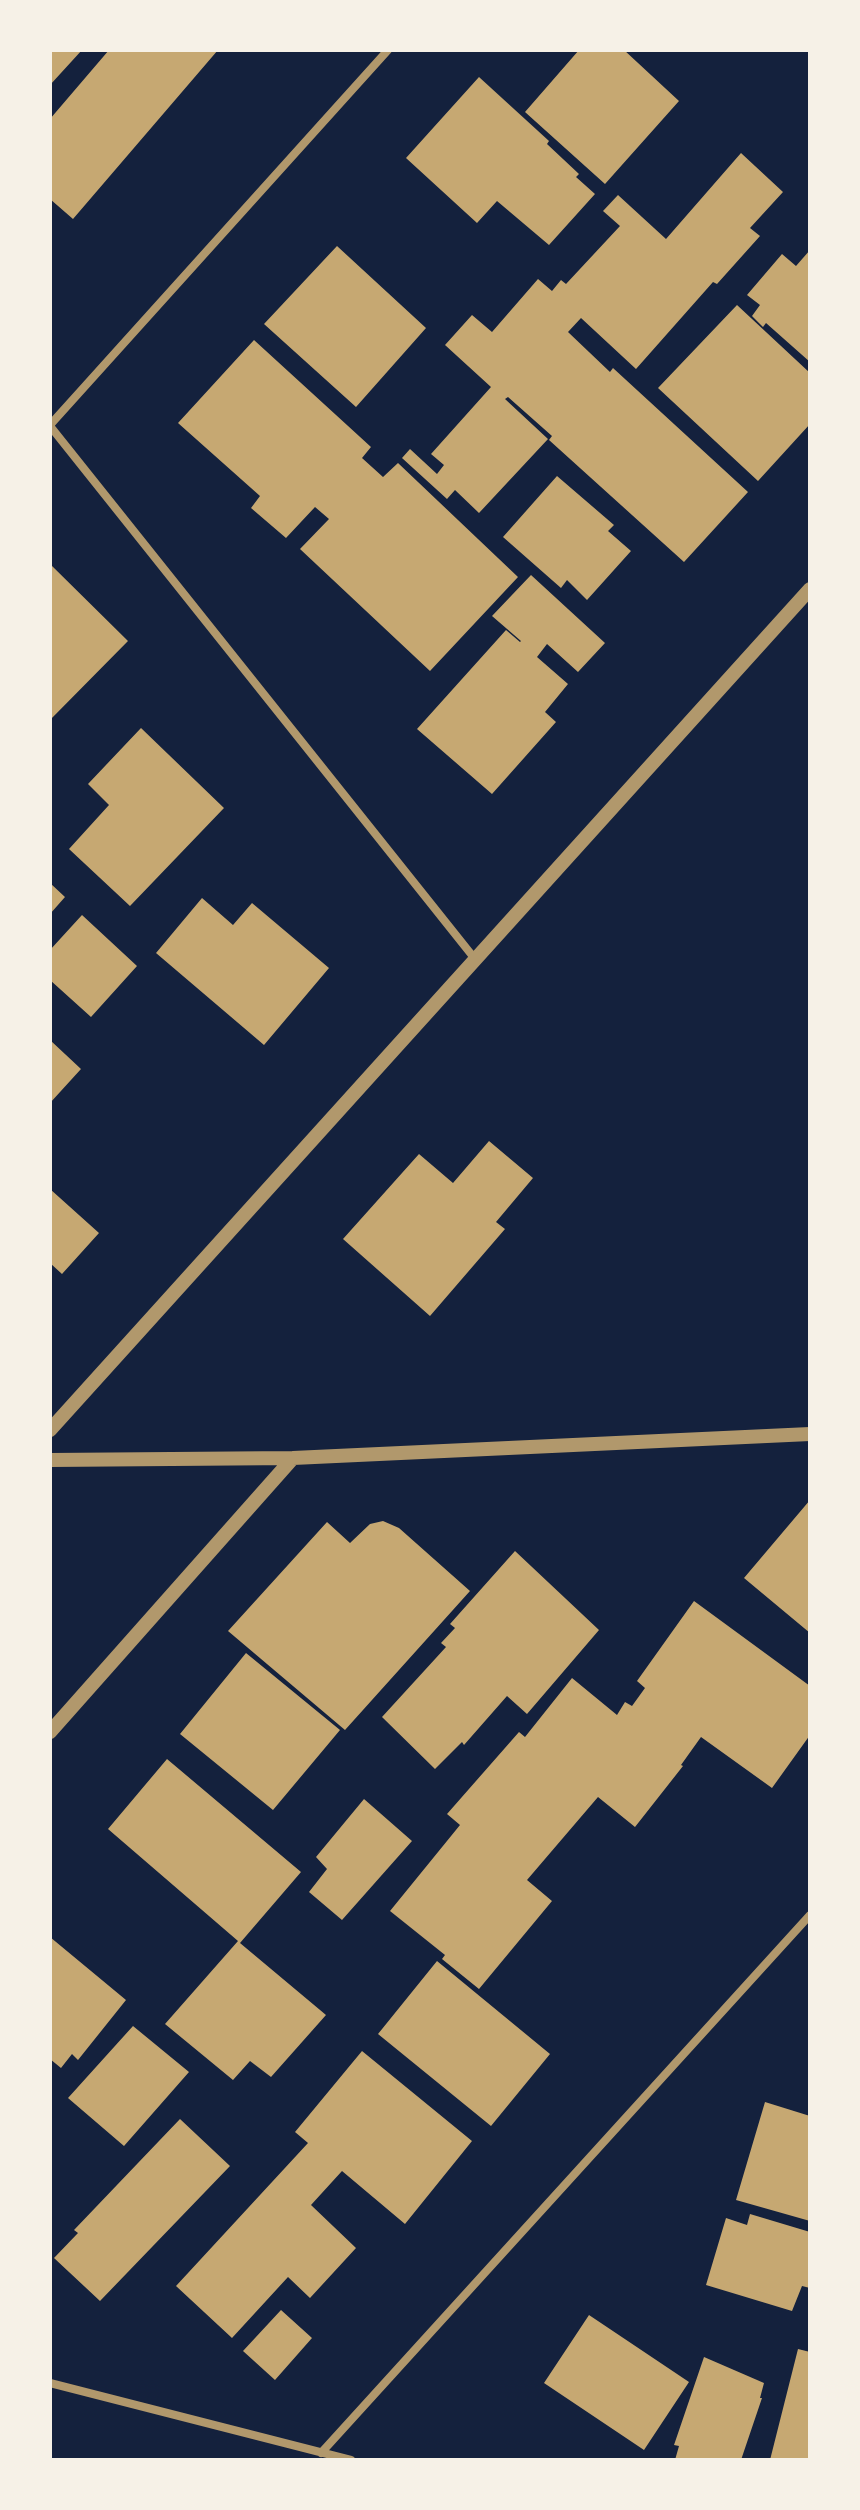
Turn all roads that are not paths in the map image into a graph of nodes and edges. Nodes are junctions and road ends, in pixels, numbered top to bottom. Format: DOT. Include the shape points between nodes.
graph roads {
  1 [pos="388,50"];
  2 [pos="50,426"];
  3 [pos="810,589"];
  4 [pos="475,959"];
  5 [pos="50,1430"];
  6 [pos="810,1434"];
  7 [pos="293,1458"];
  8 [pos="50,1460"];
  9 [pos="50,1732"];
  10 [pos="810,1915"];
  11 [pos="50,2383"];
  12 [pos="321,2453"];
  13 [pos="351,2460"];
  1 -- 2 [label="street"];
  2 -- 4 [label="street"];
  3 -- 4 [label="street"];
  4 -- 5 [label="street"];
  6 -- 7 [label="street"];
  7 -- 8 [label="street"];
  7 -- 9 [label="street"];
  10 -- 12 [label="street"];
  11 -- 12 [label="street"];
  12 -- 13 [label="street"];
}
